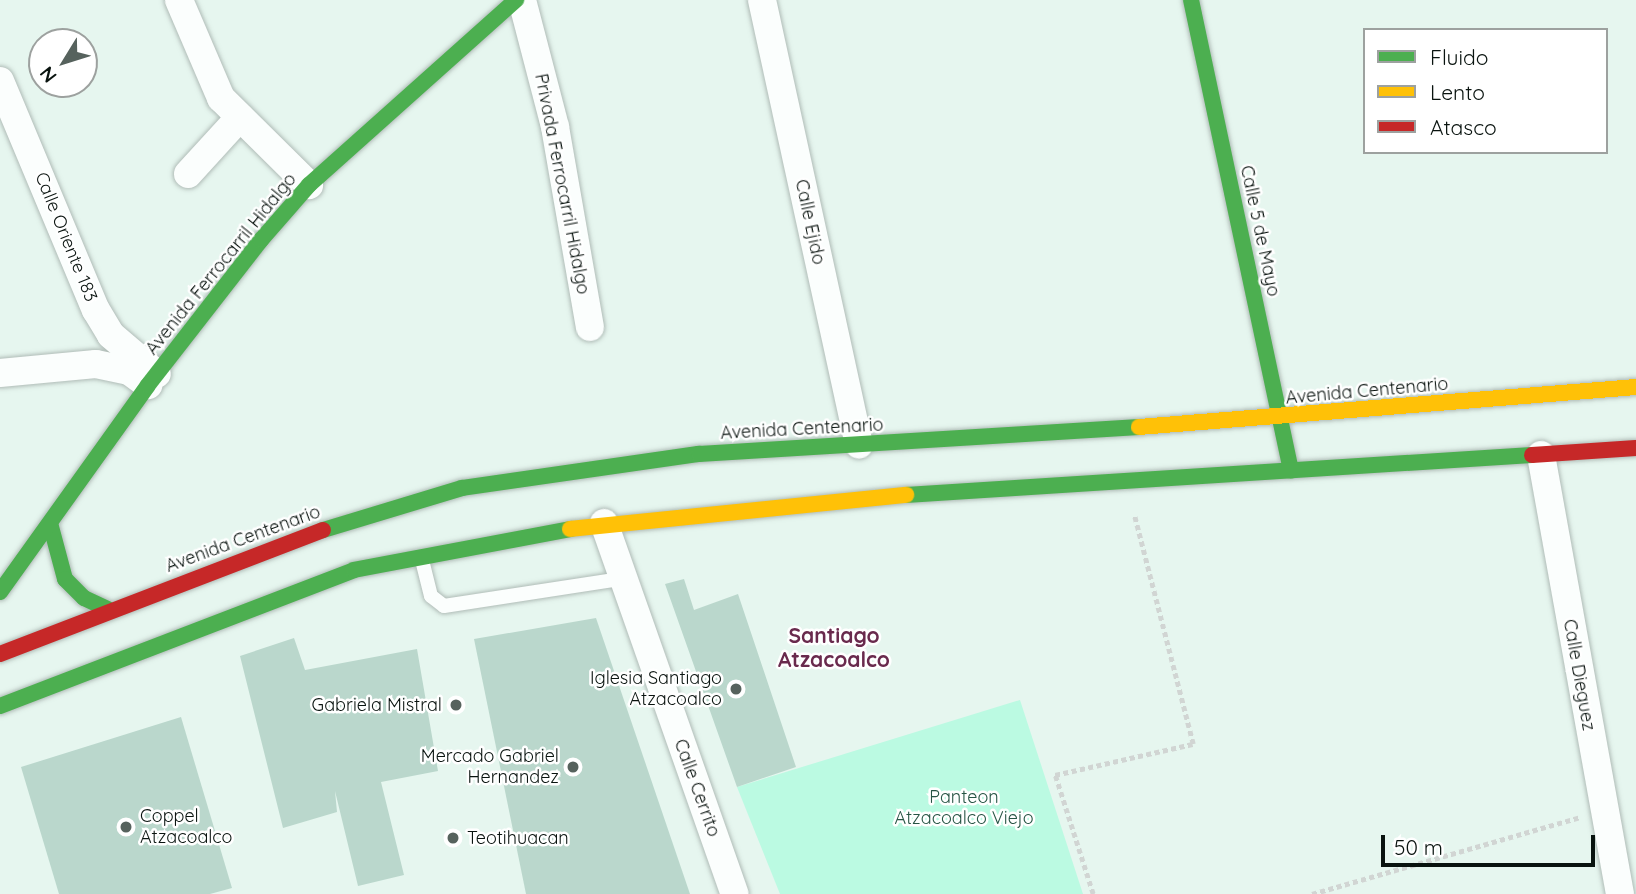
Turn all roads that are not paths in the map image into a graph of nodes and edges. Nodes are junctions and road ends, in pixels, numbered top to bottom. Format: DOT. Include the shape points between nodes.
graph roads {
  1 [pos="179,0"];
  2 [pos="516,0"];
  3 [pos="522,0"];
  4 [pos="762,0"];
  5 [pos="1191,0"];
  6 [pos="0,81"];
  7 [pos="240,117"];
  8 [pos="12,136"];
  9 [pos="188,174"];
  10 [pos="309,185"];
  11 [pos="590,327"];
  12 [pos="0,373"];
  13 [pos="153,379"];
  14 [pos="1636,387"];
  15 [pos="1280,418"];
  16 [pos="859,445"];
  17 [pos="1636,448"];
  18 [pos="1541,455"];
  19 [pos="1291,470"];
  20 [pos="50,523"];
  21 [pos="604,523"];
  22 [pos="422,555"];
  23 [pos="237,562"];
  24 [pos="621,579"];
  25 [pos="0,592"];
  26 [pos="108,609"];
  27 [pos="251,611"];
  28 [pos="0,654"];
  29 [pos="0,706"];
  30 [pos="736,894"];
  31 [pos="1620,894"];
  1 -- 7 [label="street" via="221,98"];
  2 -- 10 [label="main road, Avenida Ferrocarril Hidalgo"];
  3 -- 11 [label="street, Privada Ferrocarril Hidalgo" via="555,127"];
  4 -- 16 [label="street, Calle Ejido"];
  5 -- 15 [label="main road, Calle 5 de Mayo"];
  6 -- 8 [label="street, Calle Oriente 183"];
  7 -- 9 [label="street"];
  7 -- 10 [label="street"];
  8 -- 13 [label="street, Calle Oriente 183" via="103,323"];
  10 -- 13 [label="main road, Avenida Ferrocarril Hidalgo"];
  12 -- 13 [label="street" via="96,364"];
  13 -- 20 [label="main road, Avenida Ferrocarril Hidalgo"];
  14 -- 15 [label="main road, Avenida Centenario"];
  15 -- 16 [label="main road, Avenida Centenario"];
  15 -- 19 [label="main road, Calle 5 de Mayo"];
  16 -- 23 [label="main road, Avenida Centenario" via="699,454 462,488 344,522"];
  17 -- 18 [label="main road"];
  18 -- 19 [label="main road"];
  18 -- 31 [label="street, Calle Dieguez"];
  19 -- 21 [label="main road" via="1125,479"];
  20 -- 25 [label="main road, Avenida Ferrocarril Hidalgo"];
  20 -- 26 [label="main road" via="54,553 65,579 84,598"];
  21 -- 22 [label="main road"];
  21 -- 24 [label="street, Calle Cerrito"];
  22 -- 24 [label="lane" via="428,589 444,606"];
  22 -- 27 [label="main road" via="354,570"];
  23 -- 26 [label="main road, Avenida Centenario"];
  23 -- 27 [label="main road"];
  24 -- 30 [label="street, Calle Cerrito"];
  26 -- 28 [label="main road, Avenida Centenario"];
  27 -- 29 [label="main road"];
}
